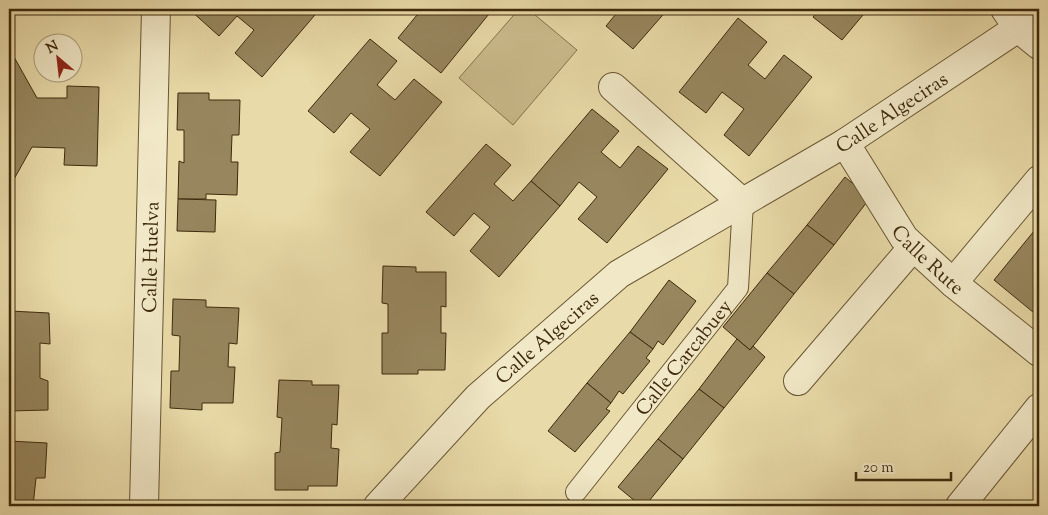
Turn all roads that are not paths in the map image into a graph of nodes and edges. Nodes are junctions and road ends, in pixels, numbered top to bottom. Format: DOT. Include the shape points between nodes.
graph roads {
  1 [pos="156,9"];
  2 [pos="1021,18"];
  3 [pos="1039,45"];
  4 [pos="613,87"];
  5 [pos="844,143"];
  6 [pos="1039,180"];
  7 [pos="742,203"];
  8 [pos="913,247"];
  9 [pos="953,283"];
  10 [pos="1039,352"];
  11 [pos="798,381"];
  12 [pos="1039,408"];
  13 [pos="576,492"];
  14 [pos="144,506"];
  15 [pos="378,506"];
  16 [pos="960,506"];
  1 -- 14 [label="street, Calle Huelva"];
  2 -- 3 [label="street"];
  2 -- 5 [label="street, Calle Algeciras"];
  4 -- 7 [label="street"];
  5 -- 7 [label="street, Calle Algeciras"];
  5 -- 8 [label="street, Calle Rute" via="904,238"];
  6 -- 9 [label="street"];
  7 -- 13 [label="street, Calle Carcabuey" via="738,288"];
  7 -- 15 [label="street, Calle Algeciras" via="619,274 478,397"];
  8 -- 9 [label="street, Calle Rute"];
  8 -- 11 [label="street"];
  9 -- 10 [label="street, Calle Rute"];
  12 -- 16 [label="street"];
}
